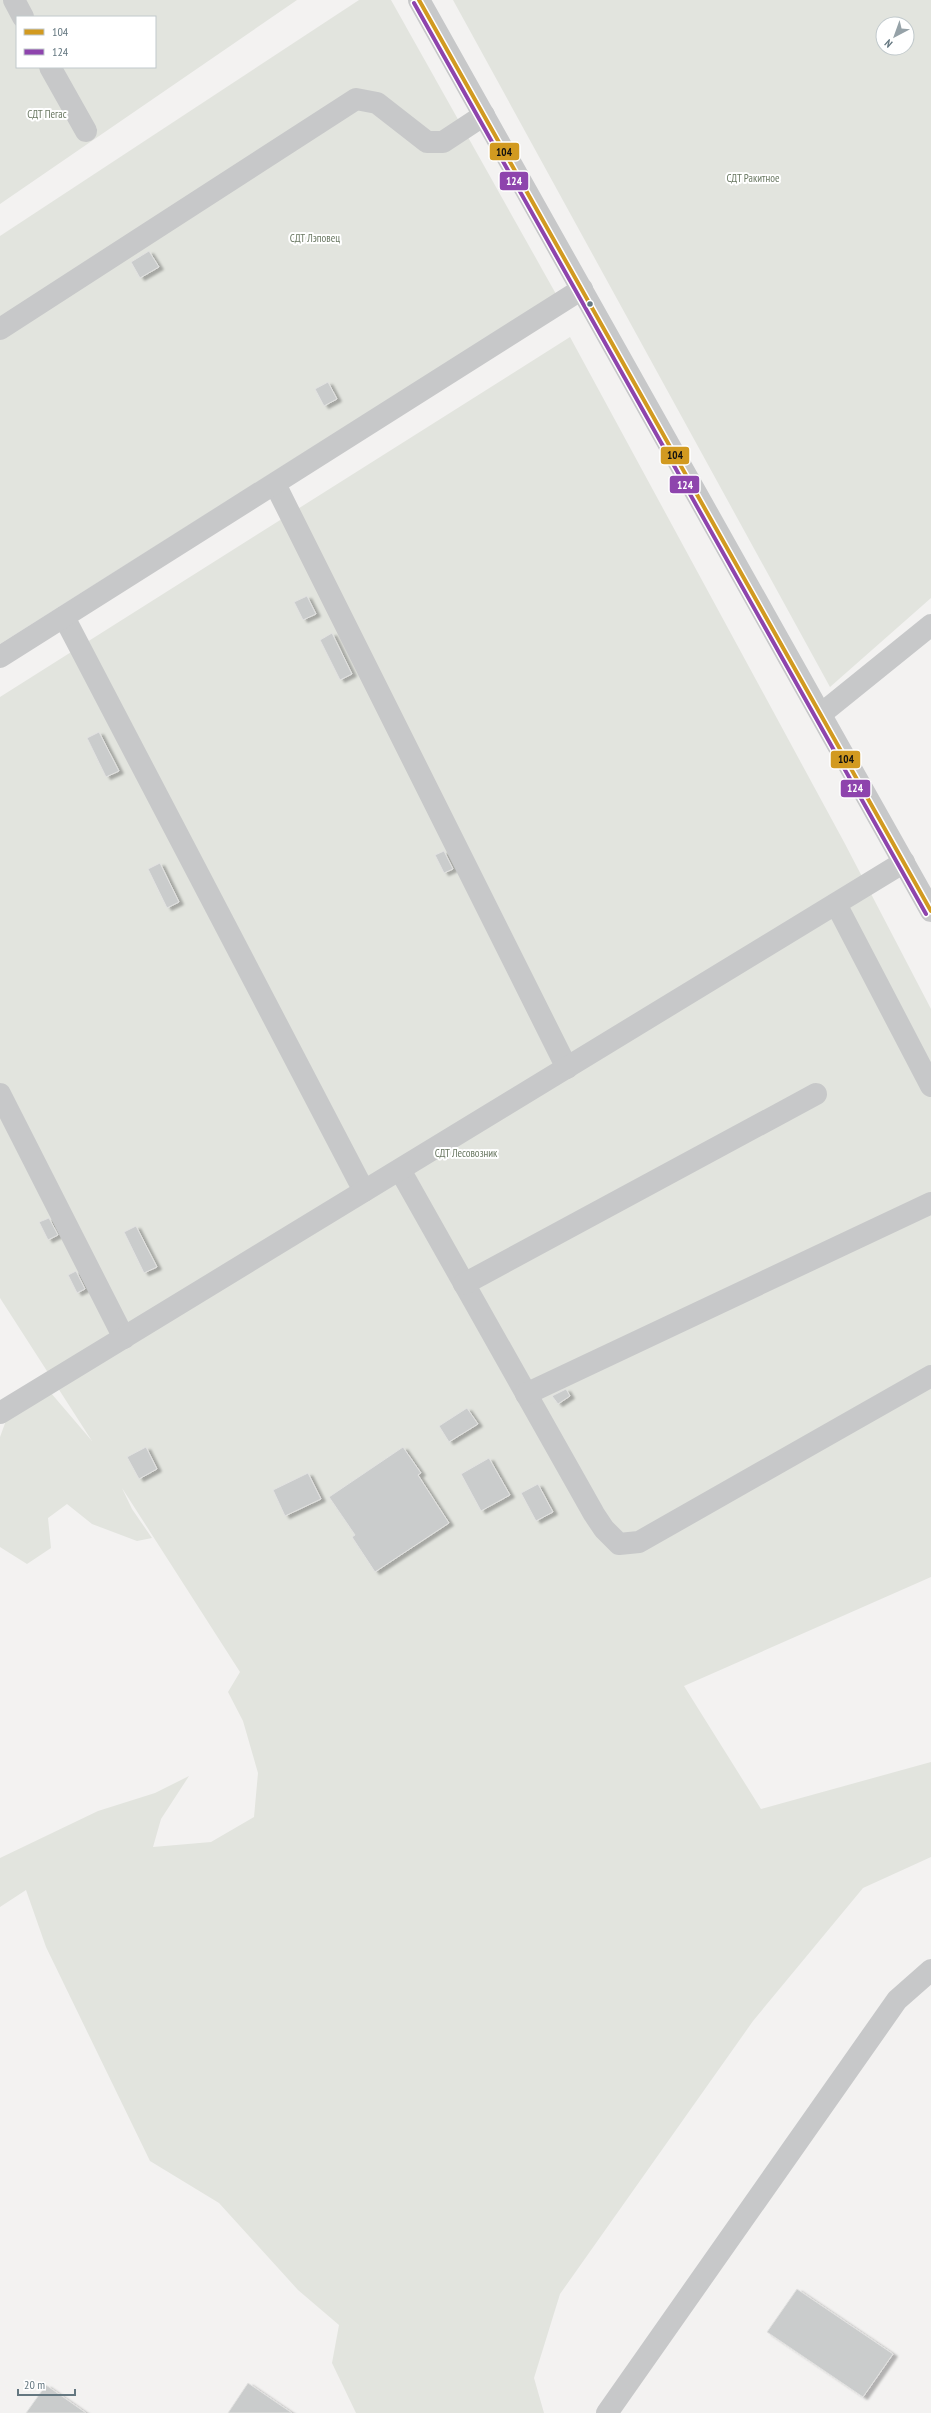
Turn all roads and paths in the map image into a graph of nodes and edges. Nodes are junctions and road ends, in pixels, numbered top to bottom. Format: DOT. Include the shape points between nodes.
graph roads {
  1 [pos="14,0"];
  2 [pos="419,0"];
  3 [pos="22,16"];
  4 [pos="51,68"];
  5 [pos="484,116"];
  6 [pos="86,131"];
  7 [pos="582,289"];
  8 [pos="0,329"];
  9 [pos="274,484"];
  10 [pos="64,616"];
  11 [pos="931,625"];
  12 [pos="0,657"];
  13 [pos="821,714"];
  14 [pos="904,862"];
  15 [pos="836,904"];
  16 [pos="931,911"];
  17 [pos="567,1068"];
  18 [pos="931,1086"];
  19 [pos="0,1094"];
  20 [pos="816,1094"];
  21 [pos="400,1170"];
  22 [pos="364,1191"];
  23 [pos="931,1203"];
  24 [pos="464,1284"];
  25 [pos="124,1338"];
  26 [pos="931,1376"];
  27 [pos="526,1394"];
  28 [pos="0,1413"];
  29 [pos="931,1970"];
  30 [pos="607,2413"];
  1 -- 3 [label="street"];
  2 -- 5 [label="street"];
  4 -- 6 [label="street"];
  5 -- 7 [label="street"];
  5 -- 8 [label="street" via="444,142 427,142 377,103 356,99"];
  7 -- 9 [label="street"];
  7 -- 13 [label="street"];
  9 -- 10 [label="street"];
  9 -- 17 [label="street"];
  10 -- 12 [label="street"];
  10 -- 22 [label="street"];
  11 -- 13 [label="street"];
  13 -- 14 [label="street"];
  14 -- 15 [label="street"];
  14 -- 16 [label="street"];
  15 -- 17 [label="street"];
  15 -- 18 [label="street"];
  17 -- 21 [label="street"];
  19 -- 25 [label="street"];
  20 -- 24 [label="street"];
  21 -- 22 [label="street"];
  21 -- 24 [label="street"];
  22 -- 25 [label="street"];
  23 -- 27 [label="street"];
  24 -- 27 [label="street"];
  25 -- 28 [label="street"];
  26 -- 27 [label="street" via="639,1542 619,1544 601,1524"];
  29 -- 30 [label="street" via="897,2000"];
}
